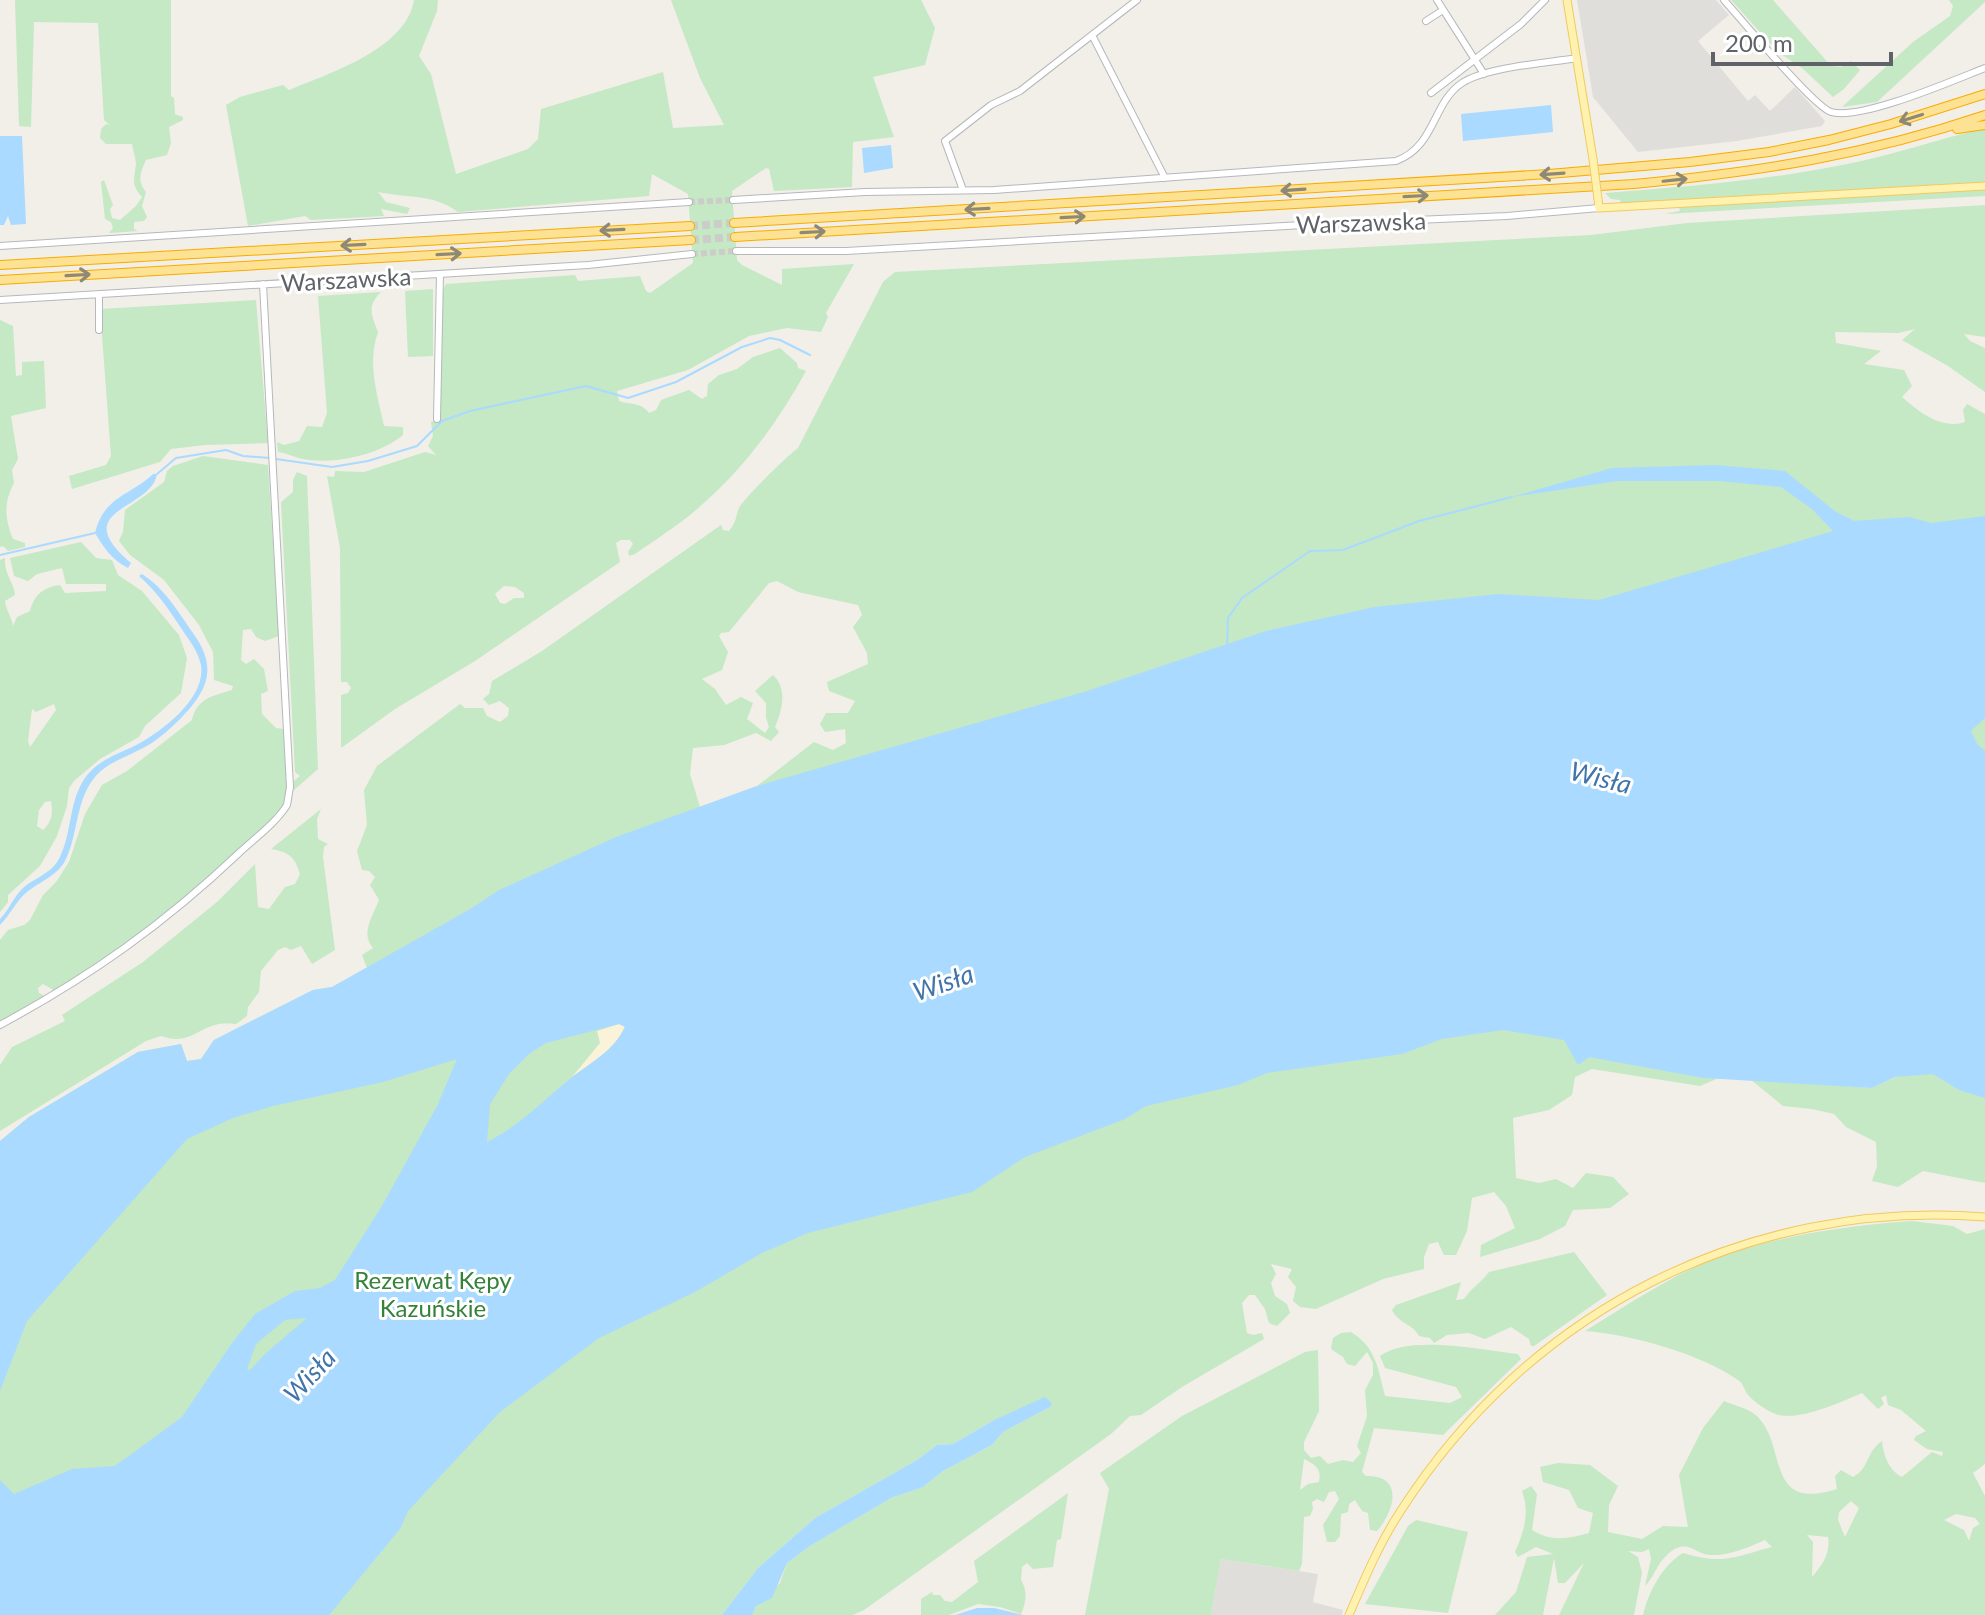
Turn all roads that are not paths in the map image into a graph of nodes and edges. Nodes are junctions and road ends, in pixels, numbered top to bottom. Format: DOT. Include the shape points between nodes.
graph roads {
  1 [pos="1137,0"];
  2 [pos="1437,0"];
  3 [pos="1545,0"];
  4 [pos="1567,0"];
  5 [pos="1724,0"];
  6 [pos="1443,10"];
  7 [pos="1426,21"];
  8 [pos="1092,35"];
  9 [pos="1476,58"];
  10 [pos="1577,58"];
  11 [pos="1985,68"];
  12 [pos="1484,74"];
  13 [pos="1431,93"];
  14 [pos="1985,94"];
  15 [pos="1985,115"];
  16 [pos="1985,125"];
  17 [pos="1940,130"];
  18 [pos="1165,178"];
  19 [pos="1985,186"];
  20 [pos="963,190"];
  21 [pos="733,200"];
  22 [pos="689,202"];
  23 [pos="1598,204"];
  24 [pos="734,223"];
  25 [pos="690,226"];
  26 [pos="735,237"];
  27 [pos="691,240"];
  28 [pos="0,246"];
  29 [pos="736,251"];
  30 [pos="692,254"];
  31 [pos="0,265"];
  32 [pos="440,274"];
  33 [pos="0,280"];
  34 [pos="263,284"];
  35 [pos="99,294"];
  36 [pos="0,300"];
  37 [pos="99,330"];
  38 [pos="437,419"];
  39 [pos="0,1025"];
  40 [pos="1985,1217"];
  41 [pos="1349,1615"];
  1 -- 8 [label="street"];
  2 -- 6 [label="street"];
  3 -- 9 [label="street"];
  4 -- 10 [label="main road"];
  5 -- 11 [label="street" via="1831,112 1882,105"];
  6 -- 7 [label="street"];
  6 -- 9 [label="street"];
  8 -- 18 [label="street"];
  8 -- 20 [label="street" via="945,141"];
  9 -- 12 [label="street"];
  9 -- 13 [label="street"];
  10 -- 12 [label="street"];
  10 -- 23 [label="main road, bridge"];
  12 -- 18 [label="street" via="1459,85 1422,144 1396,161"];
  14 -- 24 [label="highway, one-way" via="1829,140 1677,163"];
  15 -- 17 [label="highway"];
  16 -- 17 [label="highway"];
  26 -- 17 [label="highway, one-way" via="1634,184 1796,165"];
  18 -- 20 [label="street"];
  19 -- 23 [label="main road, Warszawska"];
  20 -- 21 [label="street"];
  22 -- 28 [label="street"];
  23 -- 29 [label="street, Warszawska" via="1493,216 846,251"];
  25 -- 31 [label="highway, one-way"];
  33 -- 27 [label="highway, one-way"];
  30 -- 32 [label="street, Warszawska"];
  32 -- 34 [label="street, Warszawska"];
  32 -- 38 [label="street"];
  34 -- 35 [label="street, Warszawska"];
  34 -- 39 [label="street" via="287,805 192,897 114,958"];
  35 -- 36 [label="street, Warszawska"];
  35 -- 37 [label="street"];
  40 -- 41 [label="main road" via="1875,1217 1774,1235 1681,1267 1589,1317 1503,1386 1440,1455 1387,1534"];
}
